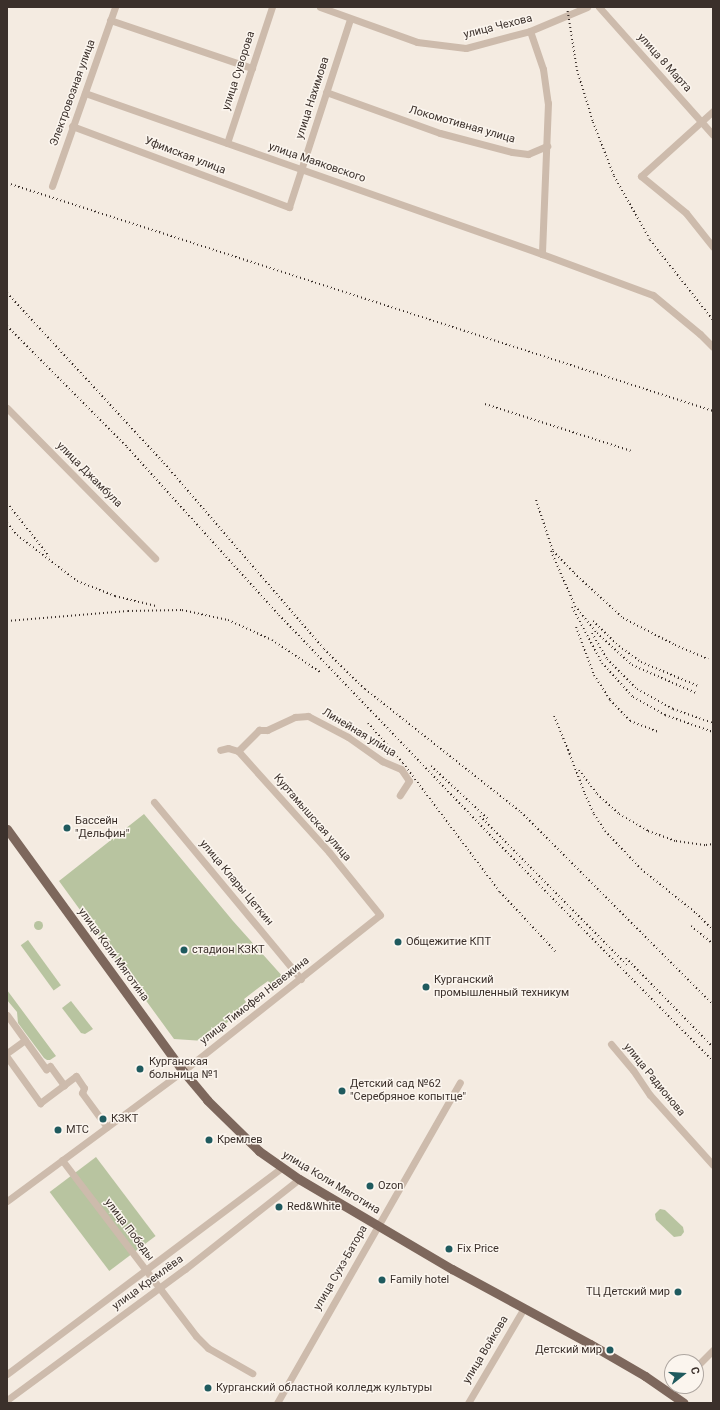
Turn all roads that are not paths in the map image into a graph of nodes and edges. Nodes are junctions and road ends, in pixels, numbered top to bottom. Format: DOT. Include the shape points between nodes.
graph roads {
  1 [pos="115,7"];
  2 [pos="272,7"];
  3 [pos="320,7"];
  4 [pos="587,7"];
  5 [pos="599,7"];
  6 [pos="350,18"];
  7 [pos="110,20"];
  8 [pos="530,31"];
  9 [pos="252,68"];
  10 [pos="85,92"];
  11 [pos="326,92"];
  12 [pos="713,111"];
  13 [pos="702,121"];
  14 [pos="72,126"];
  15 [pos="713,134"];
  16 [pos="227,143"];
  17 [pos="547,146"];
  18 [pos="301,169"];
  19 [pos="52,186"];
  20 [pos="289,207"];
  21 [pos="713,247"];
  22 [pos="542,254"];
  23 [pos="713,348"];
  24 [pos="7,408"];
  25 [pos="155,558"];
  26 [pos="220,750"];
  27 [pos="238,751"];
  28 [pos="400,795"];
  29 [pos="154,802"];
  30 [pos="7,829"];
  31 [pos="380,915"];
  32 [pos="301,979"];
  33 [pos="7,1015"];
  34 [pos="25,1040"];
  35 [pos="611,1044"];
  36 [pos="7,1053"];
  37 [pos="7,1057"];
  38 [pos="183,1071"];
  39 [pos="460,1082"];
  40 [pos="64,1085"];
  41 [pos="107,1127"];
  42 [pos="62,1160"];
  43 [pos="713,1165"];
  44 [pos="281,1168"];
  45 [pos="299,1179"];
  46 [pos="7,1201"];
  47 [pos="379,1225"];
  48 [pos="146,1270"];
  49 [pos="159,1288"];
  50 [pos="524,1308"];
  51 [pos="713,1350"];
  52 [pos="704,1359"];
  53 [pos="252,1373"];
  54 [pos="7,1374"];
  55 [pos="664,1390"];
  56 [pos="671,1394"];
  57 [pos="7,1400"];
  58 [pos="277,1403"];
  59 [pos="468,1403"];
  60 [pos="684,1403"];
  1 -- 7 [label="street, Электровозная улица"];
  2 -- 9 [label="street, улица Суворова"];
  3 -- 6 [label="street, улица Чехова"];
  4 -- 8 [label="street, улица Чехова"];
  5 -- 13 [label="street, улица 8 Марта"];
  6 -- 8 [label="street, улица Чехова" via="417,42 466,48"];
  6 -- 11 [label="street, улица Нахимова"];
  7 -- 9 [label="street"];
  7 -- 10 [label="street, Электровозная улица"];
  8 -- 17 [label="street" via="543,68 548,103"];
  9 -- 16 [label="street, улица Суворова"];
  10 -- 14 [label="street, Электровозная улица"];
  10 -- 16 [label="street, улица Маяковского"];
  11 -- 17 [label="street, Локомотивная улица" via="440,133 512,152 528,154"];
  11 -- 18 [label="street, улица Нахимова"];
  12 -- 13 [label="street"];
  13 -- 15 [label="street, улица 8 Марта"];
  13 -- 21 [label="street" via="642,176 686,213"];
  14 -- 19 [label="street, Электровозная улица"];
  14 -- 20 [label="street, Уфимская улица"];
  16 -- 18 [label="street, улица Маяковского"];
  17 -- 22 [label="street"];
  18 -- 20 [label="street, улица Нахимова"];
  18 -- 22 [label="street, улица Маяковского"];
  22 -- 23 [label="street, улица Маяковского" via="653,295"];
  24 -- 25 [label="street, улица Джамбула"];
  26 -- 27 [label="street" via="228,748"];
  27 -- 28 [label="street, Линейная улица" via="259,730 267,730 295,717 308,716 348,737 382,761 401,769 409,781"];
  27 -- 31 [label="street, Куртамышская улица" via="329,852"];
  29 -- 32 [label="street, улица Клары Цеткин"];
  30 -- 38 [label="main road, улица Коли Мяготина"];
  31 -- 32 [label="street, улица Тимофея Невежина"];
  32 -- 38 [label="street, улица Тимофея Невежина"];
  33 -- 34 [label="street"];
  34 -- 36 [label="street"];
  34 -- 40 [label="street" via="46,1069 50,1066"];
  35 -- 43 [label="street, улица Радионова" via="650,1095"];
  37 -- 40 [label="street" via="40,1103"];
  38 -- 41 [label="street, улица Тимофея Невежина"];
  38 -- 44 [label="main road, улица Коли Мяготина" via="207,1100"];
  39 -- 47 [label="street, улица Сухэ-Батора"];
  40 -- 41 [label="street" via="76,1076 84,1088 82,1093"];
  41 -- 42 [label="street, улица Тимофея Невежина"];
  42 -- 46 [label="street, улица Тимофея Невежина"];
  42 -- 48 [label="street, улица Победы"];
  44 -- 45 [label="main road, улица Коли Мяготина"];
  44 -- 48 [label="street, улица Кремлёва"];
  45 -- 47 [label="main road, улица Коли Мяготина"];
  45 -- 49 [label="street, улица Кремлёва"];
  47 -- 50 [label="main road, улица Коли Мяготина"];
  47 -- 58 [label="street, улица Сухэ-Батора"];
  48 -- 49 [label="street, улица Победы"];
  48 -- 54 [label="street, улица Кремлёва"];
  49 -- 53 [label="street, улица Победы" via="208,1348"];
  49 -- 57 [label="street, улица Кремлёва"];
  50 -- 55 [label="main road, улица Коли Мяготина" via="590,1344"];
  50 -- 59 [label="street, улица Войкова"];
  51 -- 52 [label="street"];
  56 -- 60 [label="main road, улица Коли Мяготина"];
}
